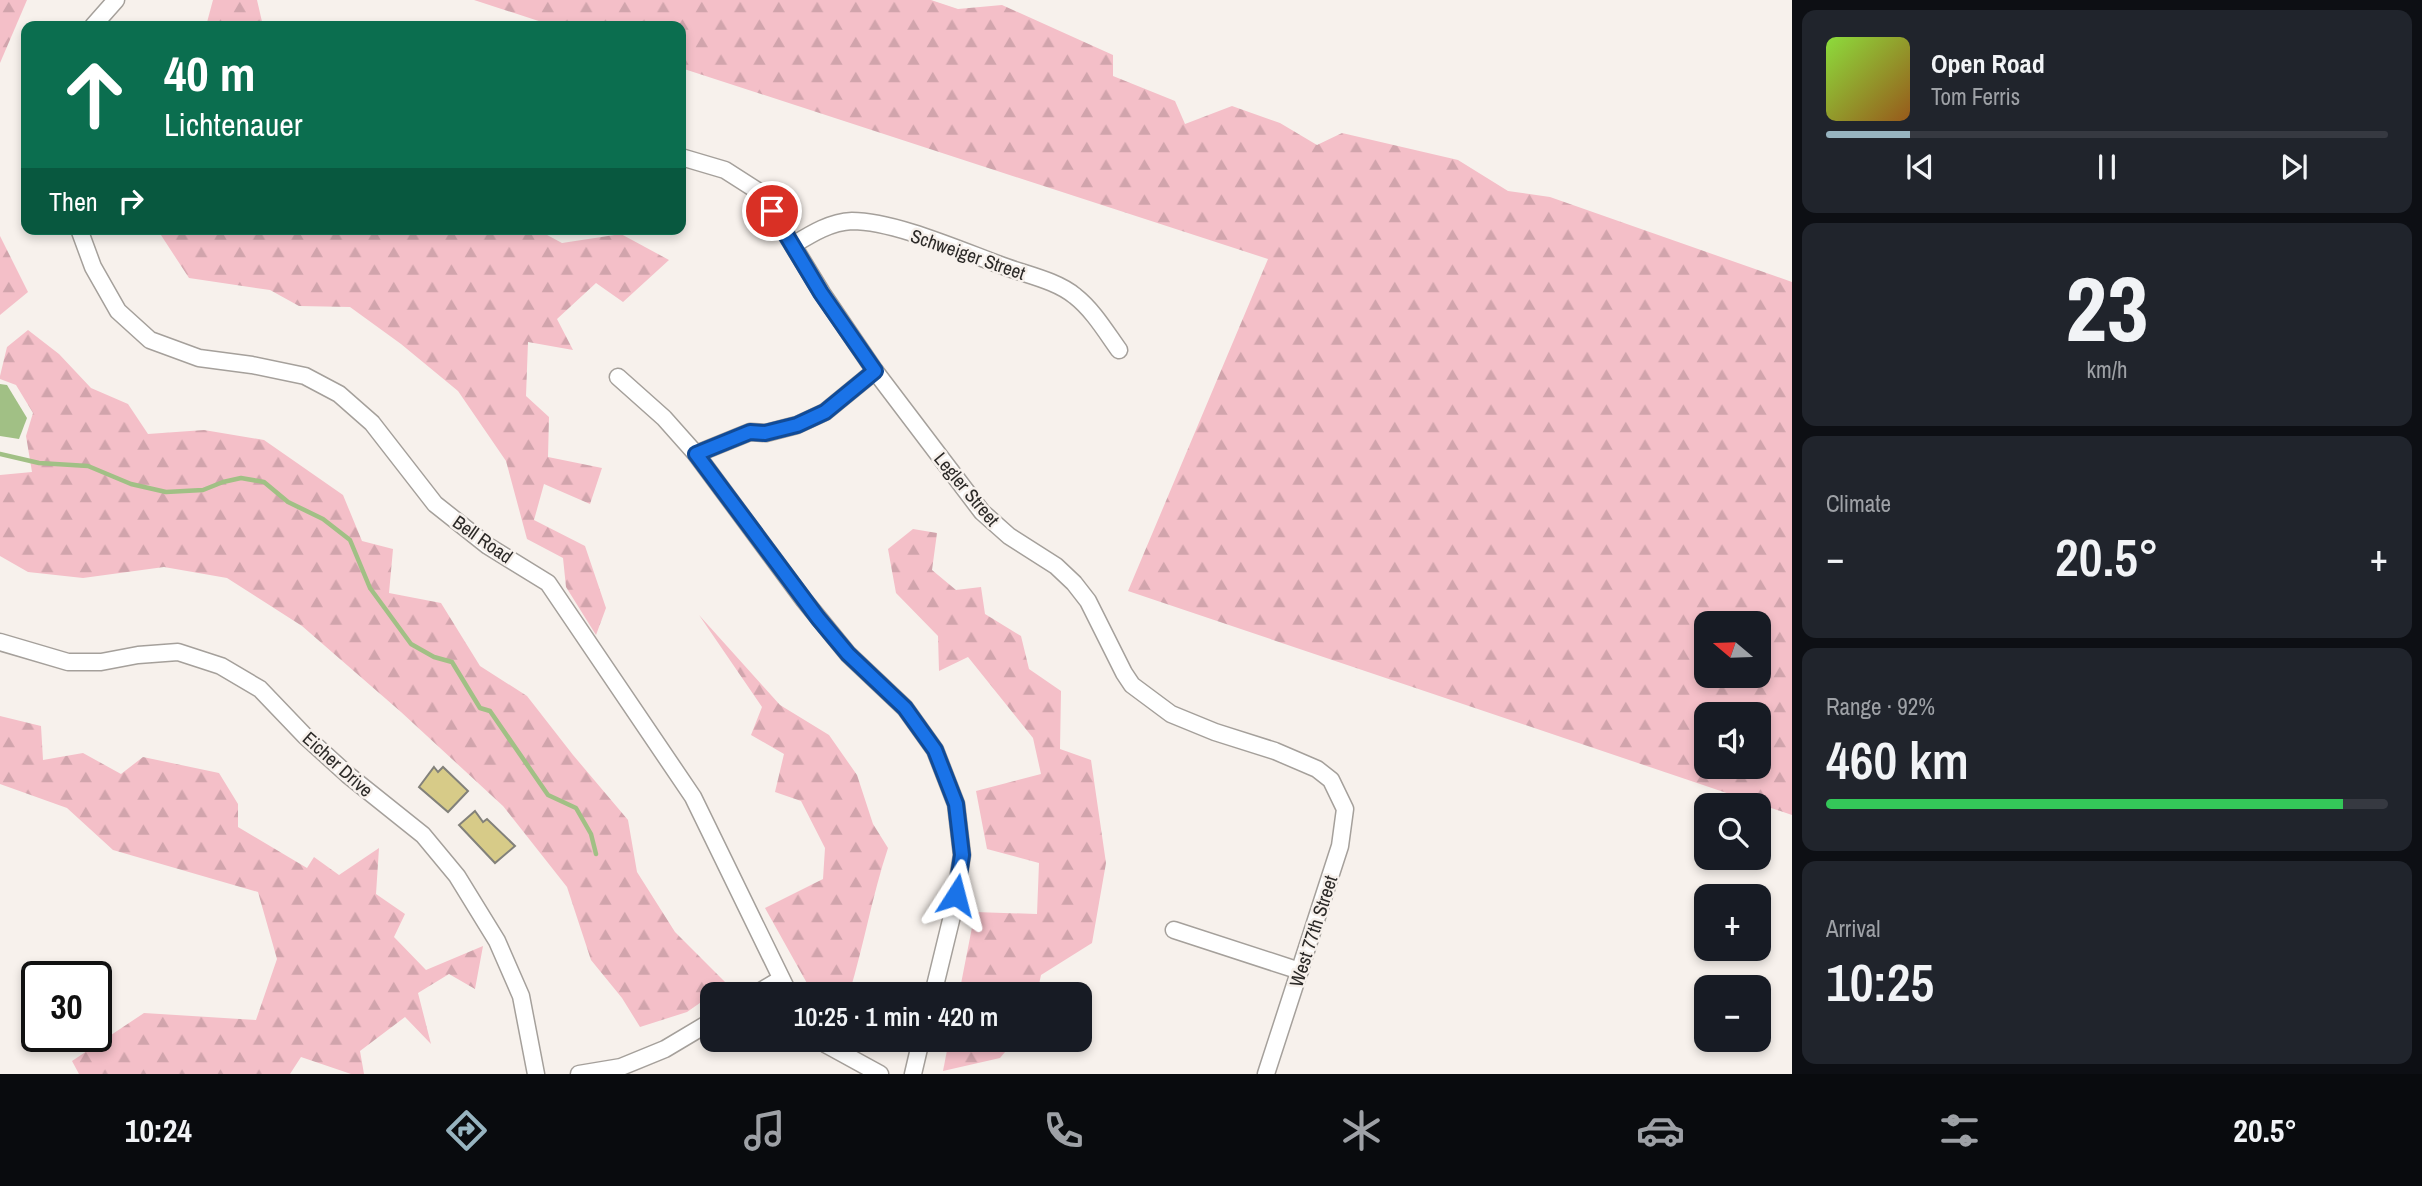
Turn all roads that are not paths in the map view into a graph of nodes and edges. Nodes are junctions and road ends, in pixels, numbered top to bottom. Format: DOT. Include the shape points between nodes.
graph roads {
  1 [pos="116,0"];
  2 [pos="97,21"];
  3 [pos="686,158"];
  4 [pos="81,235"];
  5 [pos="793,245"];
  6 [pos="1119,350"];
  7 [pos="875,371"];
  8 [pos="618,377"];
  9 [pos="696,454"];
  10 [pos="0,642"];
  11 [pos="1335,786"];
  12 [pos="1174,930"];
  13 [pos="1300,971"];
  14 [pos="783,982"];
  15 [pos="936,982"];
  16 [pos="700,1028"];
  17 [pos="840,1052"];
  18 [pos="918,1052"];
  19 [pos="536,1074"];
  20 [pos="579,1074"];
  21 [pos="880,1074"];
  22 [pos="913,1074"];
  23 [pos="1266,1074"];
  1 -- 2 [label="street"];
  3 -- 5 [label="street, Legler Street" via="725,170 761,193"];
  4 -- 14 [label="street, Bell Road" via="118,311 150,340 198,358 305,376 339,394 372,422 435,505 488,546 548,583 694,797"];
  5 -- 6 [label="street, Schweiger Street" via="851,221 878,223 938,242 1073,294"];
  5 -- 7 [label="street, Legler Street"];
  7 -- 9 [label="street" via="825,412 797,425 750,432"];
  7 -- 11 [label="street, Legler Street" via="982,512 1074,583 1124,673 1145,696 1171,714 1317,769"];
  8 -- 9 [label="street"];
  9 -- 15 [label="street" via="804,600 848,654 905,708 935,750 956,804 962,855"];
  10 -- 19 [label="street, Eicher Drive" via="68,662 178,652 221,666 260,689 304,736 423,835 457,876 497,941 521,996"];
  11 -- 13 [label="street, West 77th Street" via="1345,809 1340,846"];
  12 -- 13 [label="street"];
  13 -- 23 [label="street, West 77th Street"];
  16 -- 20 [label="street" via="621,1067"];
  17 -- 21 [label="street"];
  18 -- 22 [label="street"];
}
